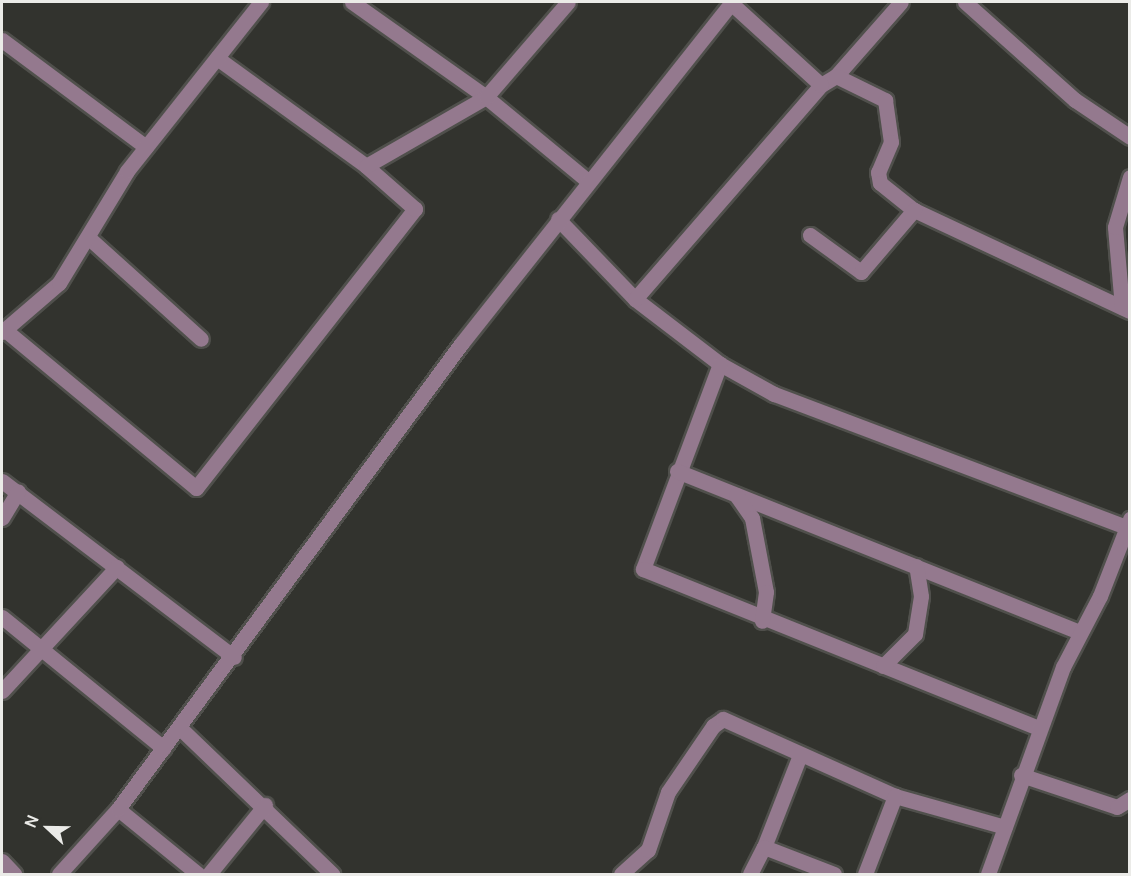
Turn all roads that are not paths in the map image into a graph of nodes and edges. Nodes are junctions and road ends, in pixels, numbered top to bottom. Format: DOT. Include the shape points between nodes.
graph roads {
  1 [pos="261,2"];
  2 [pos="352,2"];
  3 [pos="568,2"];
  4 [pos="732,2"];
  5 [pos="901,2"];
  6 [pos="965,2"];
  7 [pos="2,40"];
  8 [pos="217,58"];
  9 [pos="836,75"];
  10 [pos="821,85"];
  11 [pos="486,97"];
  12 [pos="1130,137"];
  13 [pos="146,147"];
  14 [pos="366,166"];
  15 [pos="1130,177"];
  16 [pos="588,181"];
  17 [pos="914,210"];
  18 [pos="558,219"];
  19 [pos="810,235"];
  20 [pos="90,239"];
  21 [pos="635,299"];
  22 [pos="1126,309"];
  23 [pos="3,331"];
  24 [pos="201,339"];
  25 [pos="720,364"];
  26 [pos="677,471"];
  27 [pos="2,481"];
  28 [pos="18,491"];
  29 [pos="735,493"];
  30 [pos="2,519"];
  31 [pos="1128,523"];
  32 [pos="916,566"];
  33 [pos="117,567"];
  34 [pos="2,617"];
  35 [pos="762,621"];
  36 [pos="1080,632"];
  37 [pos="39,651"];
  38 [pos="234,657"];
  39 [pos="883,666"];
  40 [pos="2,691"];
  41 [pos="180,728"];
  42 [pos="1039,728"];
  43 [pos="163,748"];
  44 [pos="800,755"];
  45 [pos="1021,775"];
  46 [pos="895,796"];
  47 [pos="1130,799"];
  48 [pos="265,805"];
  49 [pos="118,809"];
  50 [pos="1005,827"];
  51 [pos="764,847"];
  52 [pos="2,861"];
  53 [pos="15,874"];
  54 [pos="59,874"];
  55 [pos="198,874"];
  56 [pos="209,874"];
  57 [pos="332,874"];
  58 [pos="621,874"];
  59 [pos="750,874"];
  60 [pos="834,874"];
  61 [pos="865,874"];
  62 [pos="988,874"];
  1 -- 8 [label="street"];
  2 -- 11 [label="street"];
  3 -- 11 [label="street"];
  4 -- 10 [label="street"];
  4 -- 16 [label="street"];
  5 -- 9 [label="street"];
  6 -- 12 [label="street" via="1075,100"];
  7 -- 13 [label="street"];
  8 -- 13 [label="street"];
  8 -- 14 [label="street"];
  9 -- 10 [label="street"];
  9 -- 17 [label="street" via="885,100 891,142 878,172 880,183"];
  10 -- 21 [label="street"];
  11 -- 14 [label="street" via="446,125"];
  11 -- 16 [label="street"];
  13 -- 20 [label="street"];
  14 -- 23 [label="street" via="415,209 196,488"];
  15 -- 22 [label="street" via="1114,234"];
  16 -- 18 [label="street"];
  17 -- 19 [label="street" via="861,272"];
  17 -- 22 [label="street"];
  18 -- 21 [label="street"];
  18 -- 38 [label="street"];
  20 -- 23 [label="street" via="59,283"];
  20 -- 24 [label="street"];
  21 -- 25 [label="street"];
  25 -- 26 [label="street"];
  25 -- 31 [label="street" via="774,394"];
  26 -- 29 [label="street"];
  26 -- 35 [label="street" via="643,569"];
  27 -- 28 [label="street"];
  28 -- 30 [label="street"];
  28 -- 33 [label="street"];
  29 -- 32 [label="street" via="790,520 834,530"];
  29 -- 35 [label="street" via="752,518 766,592"];
  31 -- 36 [label="street"];
  32 -- 36 [label="street"];
  32 -- 39 [label="street" via="921,596 915,634"];
  33 -- 37 [label="street"];
  33 -- 38 [label="street"];
  34 -- 37 [label="street"];
  35 -- 39 [label="street"];
  36 -- 42 [label="street"];
  37 -- 40 [label="street"];
  37 -- 43 [label="street"];
  38 -- 41 [label="street"];
  39 -- 42 [label="street"];
  41 -- 43 [label="street"];
  41 -- 48 [label="street"];
  42 -- 45 [label="street"];
  43 -- 49 [label="street"];
  44 -- 46 [label="street"];
  44 -- 51 [label="street"];
  44 -- 58 [label="street" via="718,721 668,792 648,850"];
  45 -- 47 [label="street" via="1117,807"];
  45 -- 50 [label="street"];
  46 -- 50 [label="street"];
  46 -- 61 [label="street"];
  48 -- 56 [label="street"];
  48 -- 57 [label="street"];
  49 -- 54 [label="street"];
  49 -- 55 [label="street"];
  50 -- 62 [label="street"];
  51 -- 59 [label="street"];
  51 -- 60 [label="street"];
  52 -- 53 [label="street"];
}
